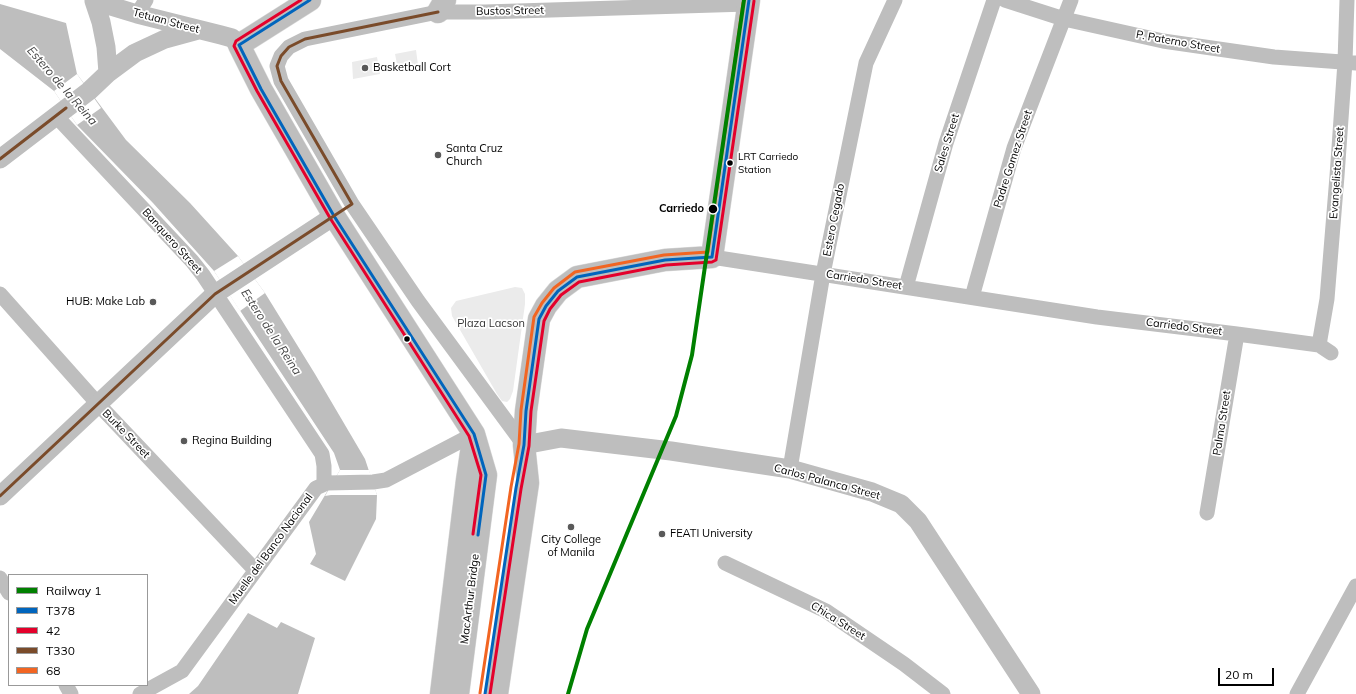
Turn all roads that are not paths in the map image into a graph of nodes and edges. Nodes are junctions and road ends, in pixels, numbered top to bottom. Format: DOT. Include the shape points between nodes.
graph roads {
  1 [pos="93,0"];
  2 [pos="310,0"];
  3 [pos="895,0"];
  4 [pos="994,0"];
  5 [pos="1005,0"];
  6 [pos="1071,0"];
  7 [pos="1347,0"];
  8 [pos="749,2"];
  9 [pos="442,6"];
  10 [pos="142,7"];
  11 [pos="1064,18"];
  12 [pos="198,30"];
  13 [pos="239,45"];
  14 [pos="1350,62"];
  15 [pos="108,73"];
  16 [pos="61,112"];
  17 [pos="0,159"];
  18 [pos="352,204"];
  19 [pos="334,216"];
  20 [pos="712,257"];
  21 [pos="823,274"];
  22 [pos="906,287"];
  23 [pos="220,291"];
  24 [pos="0,294"];
  25 [pos="972,297"];
  26 [pos="1237,334"];
  27 [pos="1325,349"];
  28 [pos="98,404"];
  29 [pos="474,434"];
  30 [pos="524,445"];
  31 [pos="790,469"];
  32 [pos="328,483"];
  33 [pos="0,496"];
  34 [pos="1208,513"];
  35 [pos="725,563"];
  36 [pos="256,570"];
  37 [pos="0,578"];
  38 [pos="1356,586"];
  39 [pos="8,591"];
  40 [pos="140,694"];
  41 [pos="441,694"];
  42 [pos="458,694"];
  43 [pos="485,694"];
  44 [pos="497,694"];
  45 [pos="943,694"];
  46 [pos="1031,694"];
  47 [pos="1297,694"];
  1 -- 10 [label="street, Tetuan Street"];
  1 -- 15 [label="street" via="104,40"];
  2 -- 13 [label="main road"];
  3 -- 21 [label="street, Estero Cegado" via="866,63"];
  4 -- 22 [label="street, Sales Street" via="946,143"];
  5 -- 11 [label="street, P. Paterno Street"];
  6 -- 11 [label="street, Padre Gomez Street"];
  7 -- 14 [label="street, Evangelista Street"];
  8 -- 9 [label="street, Bustos Street" via="485,12"];
  8 -- 20 [label="main road"];
  9 -- 18 [label="street, Bustos Street" via="305,39 289,47 281,56 277,66 281,81"];
  10 -- 12 [label="street, Tetuan Street"];
  11 -- 14 [label="street, P. Paterno Street" via="1163,41 1274,57"];
  11 -- 25 [label="street, Padre Gomez Street" via="1014,148"];
  12 -- 13 [label="street, Tetuan Street" via="232,38"];
  12 -- 15 [label="street" via="164,39 135,53"];
  13 -- 19 [label="main road, MacArthur Bridge" via="261,90"];
  14 -- 27 [label="street, Evangelista Street" via="1327,299"];
  15 -- 16 [label="street"];
  16 -- 17 [label="street"];
  16 -- 23 [label="street, Banquero Street"];
  18 -- 19 [label="street"];
  18 -- 30 [label="street" via="418,301"];
  19 -- 23 [label="street"];
  19 -- 29 [label="main road, MacArthur Bridge"];
  20 -- 21 [label="street, Carriedo Street"];
  20 -- 30 [label="main road, Carriedo Street" via="665,260 577,277 558,292 539,319 526,411"];
  21 -- 22 [label="street, Carriedo Street"];
  21 -- 31 [label="street, Estero Cegado"];
  22 -- 25 [label="street, Carriedo Street"];
  23 -- 28 [label="street"];
  23 -- 32 [label="street, Banquero Street" via="322,454"];
  24 -- 28 [label="street, Burke Street"];
  25 -- 26 [label="street, Carriedo Street" via="1097,317"];
  26 -- 27 [label="street, Carriedo Street"];
  26 -- 34 [label="street, Palma Street"];
  28 -- 33 [label="street"];
  28 -- 36 [label="street, Burke Street"];
  29 -- 32 [label="street" via="386,480"];
  29 -- 41 [label="main road"];
  29 -- 42 [label="main road, MacArthur Bridge" via="486,475"];
  30 -- 31 [label="street, Carlos Palanca Street" via="561,438"];
  30 -- 43 [label="main road"];
  30 -- 44 [label="main road" via="528,483"];
  31 -- 46 [label="street, Carlos Palanca Street" via="872,492 902,504 918,521"];
  32 -- 36 [label="street, Muelle del Banco Nacional" via="312,492"];
  35 -- 45 [label="street, Chica Street" via="826,611"];
  36 -- 40 [label="street, Muelle del Banco Nacional" via="182,671"];
  37 -- 39 [label="street"];
  38 -- 47 [label="street"];
}
